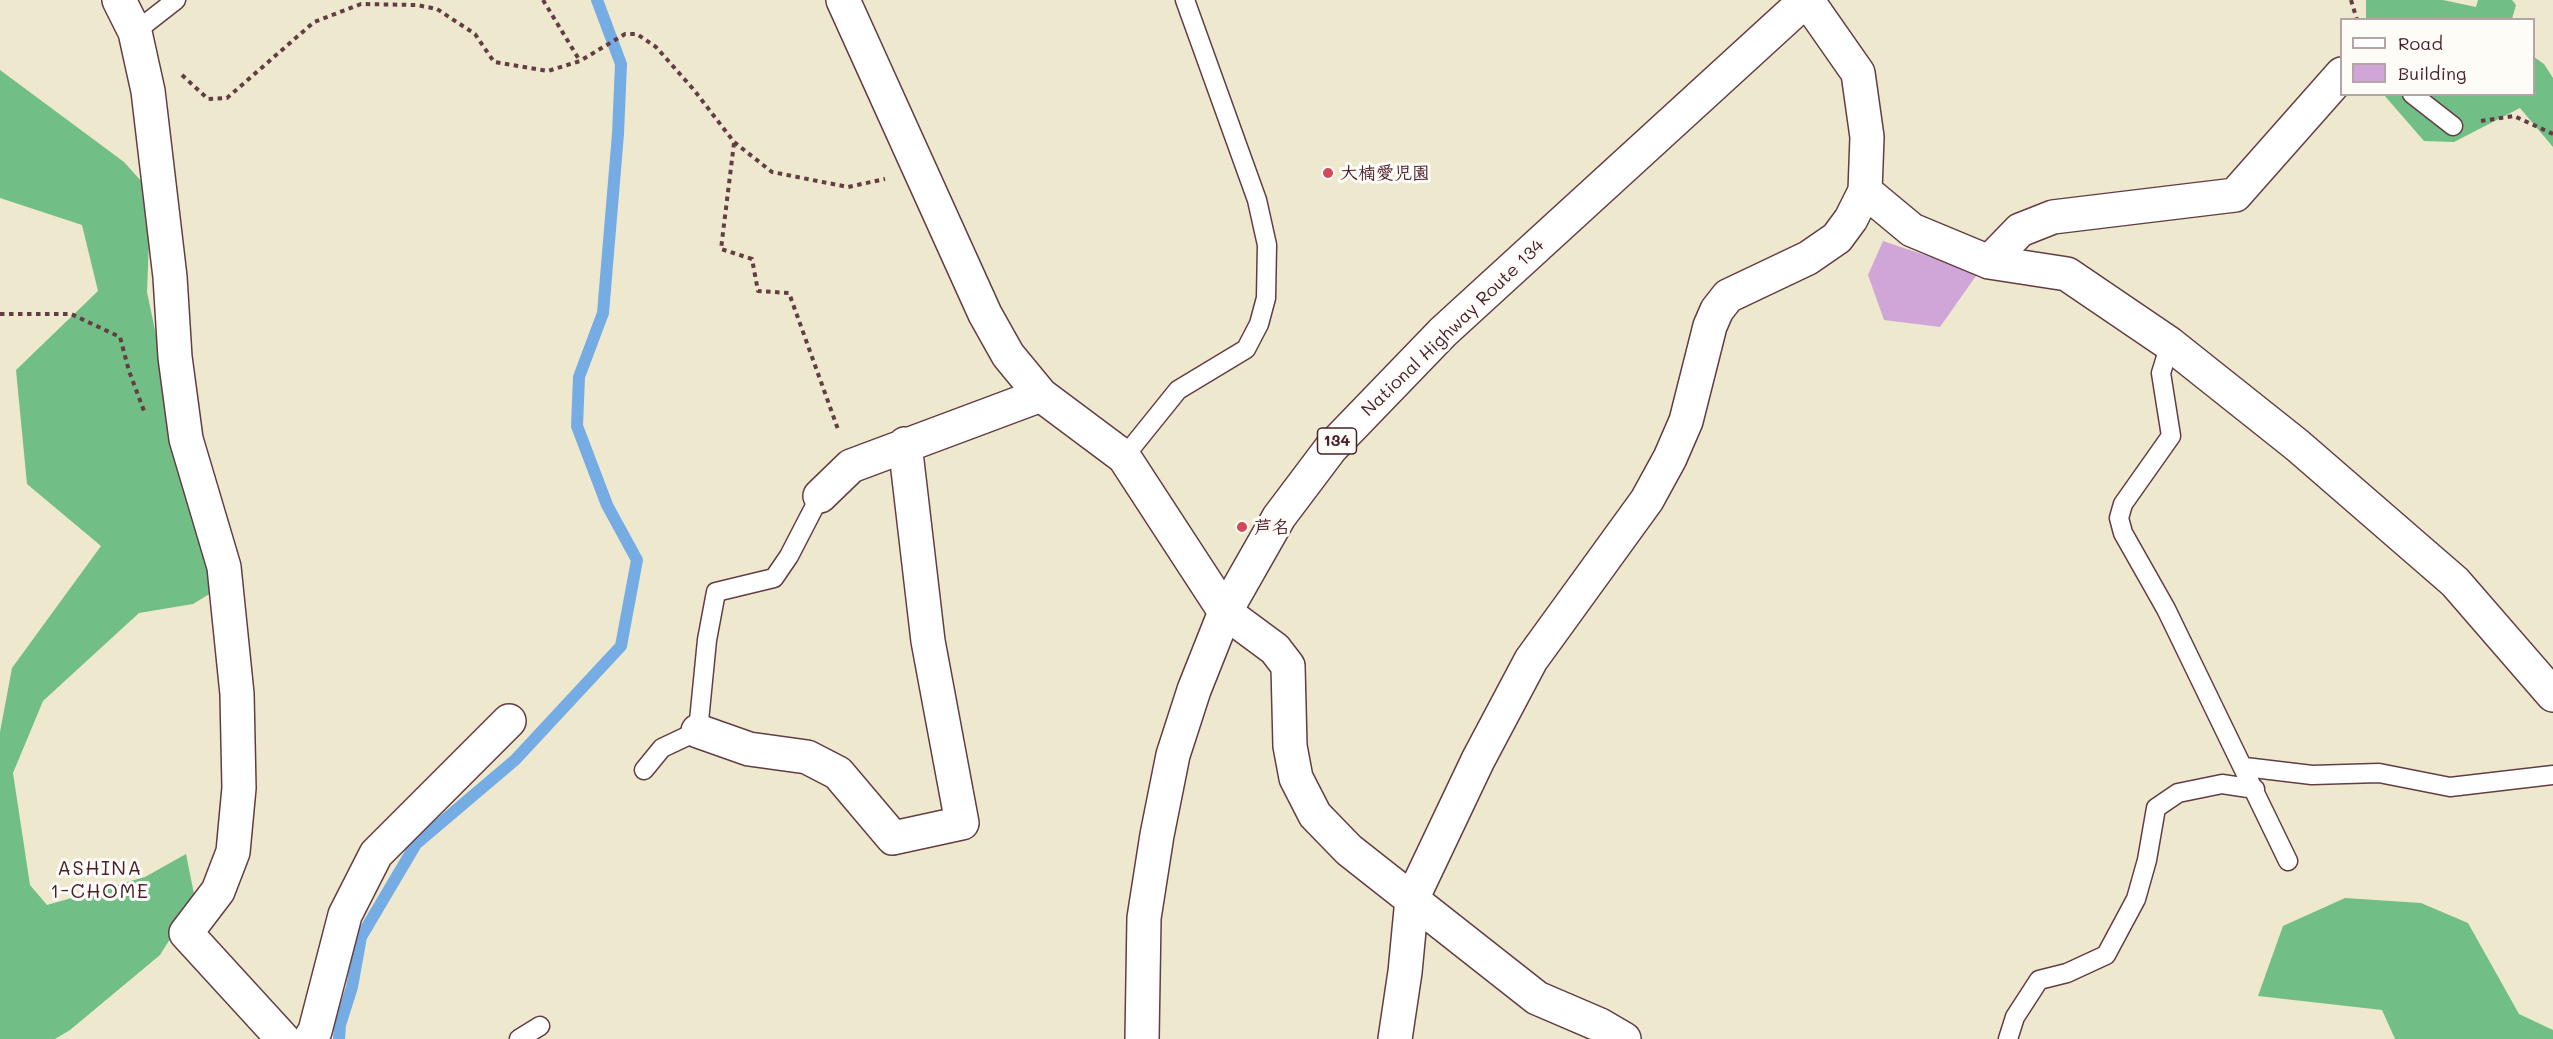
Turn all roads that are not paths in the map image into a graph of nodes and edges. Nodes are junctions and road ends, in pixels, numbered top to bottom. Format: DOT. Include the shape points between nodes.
graph roads {
  1 [pos="119,0"];
  2 [pos="176,0"];
  3 [pos="843,0"];
  4 [pos="1185,0"];
  5 [pos="1806,0"];
  6 [pos="135,32"];
  7 [pos="2340,76"];
  8 [pos="2415,96"];
  9 [pos="2453,126"];
  10 [pos="1865,191"];
  11 [pos="1989,262"];
  12 [pos="2170,344"];
  13 [pos="1041,395"];
  14 [pos="905,444"];
  15 [pos="1124,457"];
  16 [pos="820,496"];
  17 [pos="1225,612"];
  18 [pos="2553,695"];
  19 [pos="508,721"];
  20 [pos="698,731"];
  21 [pos="2245,767"];
  22 [pos="644,771"];
  23 [pos="2553,775"];
  24 [pos="2255,789"];
  25 [pos="2288,861"];
  26 [pos="1412,899"];
  27 [pos="540,1026"];
  28 [pos="283,1039"];
  29 [pos="310,1039"];
  30 [pos="519,1039"];
  31 [pos="1142,1039"];
  32 [pos="1395,1039"];
  33 [pos="1624,1039"];
  34 [pos="2008,1039"];
  1 -- 6 [label="main road"];
  2 -- 6 [label="lane"];
  3 -- 13 [label="main road" via="985,314 1008,355"];
  4 -- 15 [label="lane" via="1257,200 1267,245 1266,298 1246,349 1178,390"];
  5 -- 10 [label="main road" via="1858,73 1867,136"];
  5 -- 17 [label="main road, National Highway Route 134 / 134" via="1443,332 1331,448 1279,517"];
  6 -- 28 [label="main road" via="150,101 186,439 224,567 237,694 238,788 233,852 218,891 186,933"];
  7 -- 11 [label="main road" via="2235,195 2053,217 2020,230"];
  8 -- 9 [label="lane"];
  10 -- 11 [label="main road" via="1912,230"];
  10 -- 26 [label="main road" via="1837,238 1808,258 1728,297 1717,310 1686,421 1670,458 1647,500 1531,660"];
  11 -- 12 [label="main road" via="2067,273"];
  12 -- 18 [label="main road" via="2297,445 2455,582"];
  12 -- 21 [label="lane" via="2161,373 2170,436 2123,504 2119,518 2123,533"];
  13 -- 14 [label="main road"];
  13 -- 15 [label="main road"];
  14 -- 16 [label="main road" via="851,466"];
  14 -- 20 [label="main road" via="928,641 962,823 893,838 838,774 807,757 749,749"];
  15 -- 17 [label="main road"];
  16 -- 20 [label="lane" via="774,578 716,592"];
  17 -- 26 [label="main road" via="1275,649 1288,666 1290,746 1296,778 1315,815 1349,850"];
  17 -- 31 [label="main road, National Highway Route 134 / 134" via="1173,754 1156,836 1144,918"];
  19 -- 29 [label="main road" via="376,854 345,915"];
  20 -- 22 [label="lane" via="662,748"];
  21 -- 23 [label="lane" via="2312,775 2379,773 2450,787"];
  21 -- 24 [label="lane"];
  24 -- 25 [label="lane"];
  24 -- 34 [label="lane" via="2222,784 2178,793 2156,808 2136,898 2106,955 2067,973 2039,980 2015,1017"];
  26 -- 32 [label="main road"];
  26 -- 33 [label="main road" via="1537,998 1600,1024"];
  27 -- 30 [label="lane"];
}
